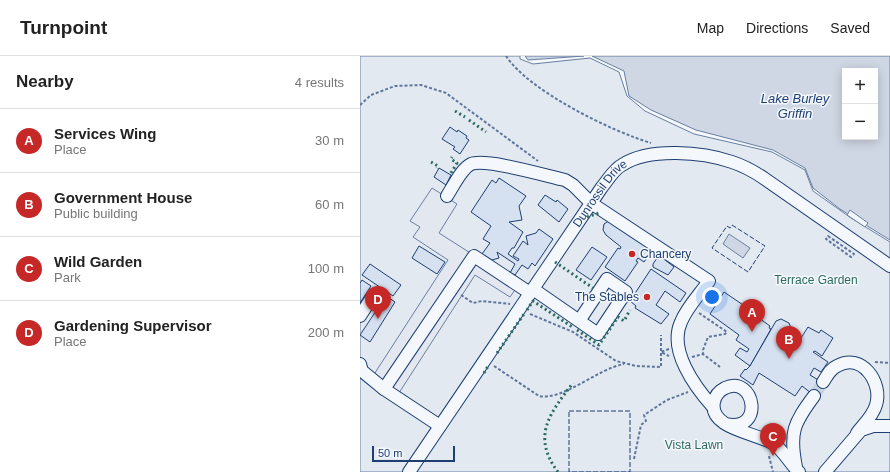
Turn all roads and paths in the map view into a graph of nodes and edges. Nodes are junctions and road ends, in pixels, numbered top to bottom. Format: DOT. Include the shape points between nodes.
graph roads {
  1 [pos="506,56"];
  2 [pos="360,104"];
  3 [pos="656,144"];
  4 [pos="540,162"];
  5 [pos="447,196"];
  6 [pos="591,203"];
  7 [pos="838,248"];
  8 [pos="837,251"];
  9 [pos="890,266"];
  10 [pos="452,289"];
  11 [pos="531,291"];
  12 [pos="371,299"];
  13 [pos="690,307"];
  14 [pos="520,309"];
  15 [pos="360,316"];
  16 [pos="579,321"];
  17 [pos="661,334"];
  18 [pos="703,354"];
  19 [pos="484,362"];
  20 [pos="360,364"];
  21 [pos="625,364"];
  22 [pos="823,382"];
  23 [pos="384,389"];
  24 [pos="721,390"];
  25 [pos="700,391"];
  26 [pos="814,396"];
  27 [pos="713,407"];
  28 [pos="752,410"];
  29 [pos="797,421"];
  30 [pos="726,424"];
  31 [pos="440,426"];
  32 [pos="890,426"];
  33 [pos="857,433"];
  34 [pos="762,438"];
  35 [pos="634,458"];
  36 [pos="797,471"];
  37 [pos="409,472"];
  38 [pos="824,472"];
  1 -- 3 [label="path" via="512,65 552,96 608,127"];
  2 -- 4 [label="path" via="371,95 395,86 421,85 446,93"];
  5 -- 6 [label="lane" via="466,167 483,163 565,180"];
  6 -- 9 [label="lane, Dunrossil Drive" via="616,169 634,159 674,153 720,159 755,172"];
  6 -- 11 [label="lane, Dunrossil Drive"];
  6 -- 13 [label="lane" via="709,281"];
  7 -- 8 [label="path"];
  10 -- 11 [label="lane" via="474,256"];
  10 -- 14 [label="path" via="473,303 499,302"];
  10 -- 23 [label="lane"];
  11 -- 14 [label="lane, Dunrossil Drive"];
  11 -- 16 [label="lane"];
  12 -- 15 [label="lane"];
  13 -- 18 [label="path" via="727,332 708,337"];
  13 -- 25 [label="lane" via="680,325 679,342 683,362"];
  14 -- 19 [label="lane, Dunrossil Drive"];
  14 -- 21 [label="path" via="573,332 607,356"];
  17 -- 21 [label="path" via="661,368"];
  19 -- 21 [label="path" via="490,363 539,396 545,397 558,394 609,368"];
  19 -- 31 [label="lane, Dunrossil Drive"];
  20 -- 23 [label="lane" via="362,371"];
  22 -- 33 [label="lane" via="833,368 845,363 860,366 873,376 878,388 877,404"];
  23 -- 31 [label="lane"];
  24 -- 25 [label="lane" via="710,395"];
  24 -- 27 [label="lane" via="714,399"];
  24 -- 28 [label="lane" via="732,386 745,391 752,400"];
  25 -- 27 [label="lane"];
  25 -- 35 [label="path" via="667,400 644,415 646,421 641,425"];
  26 -- 29 [label="lane"];
  27 -- 30 [label="lane" via="716,416"];
  28 -- 30 [label="lane" via="750,416 742,423"];
  28 -- 34 [label="lane" via="751,427"];
  29 -- 34 [label="lane" via="784,436 774,440"];
  29 -- 36 [label="lane" via="792,442"];
  30 -- 34 [label="lane"];
  31 -- 37 [label="lane, Dunrossil Drive"];
  32 -- 33 [label="lane" via="866,427"];
  33 -- 38 [label="lane"];
  34 -- 36 [label="lane" via="781,450"];
}
